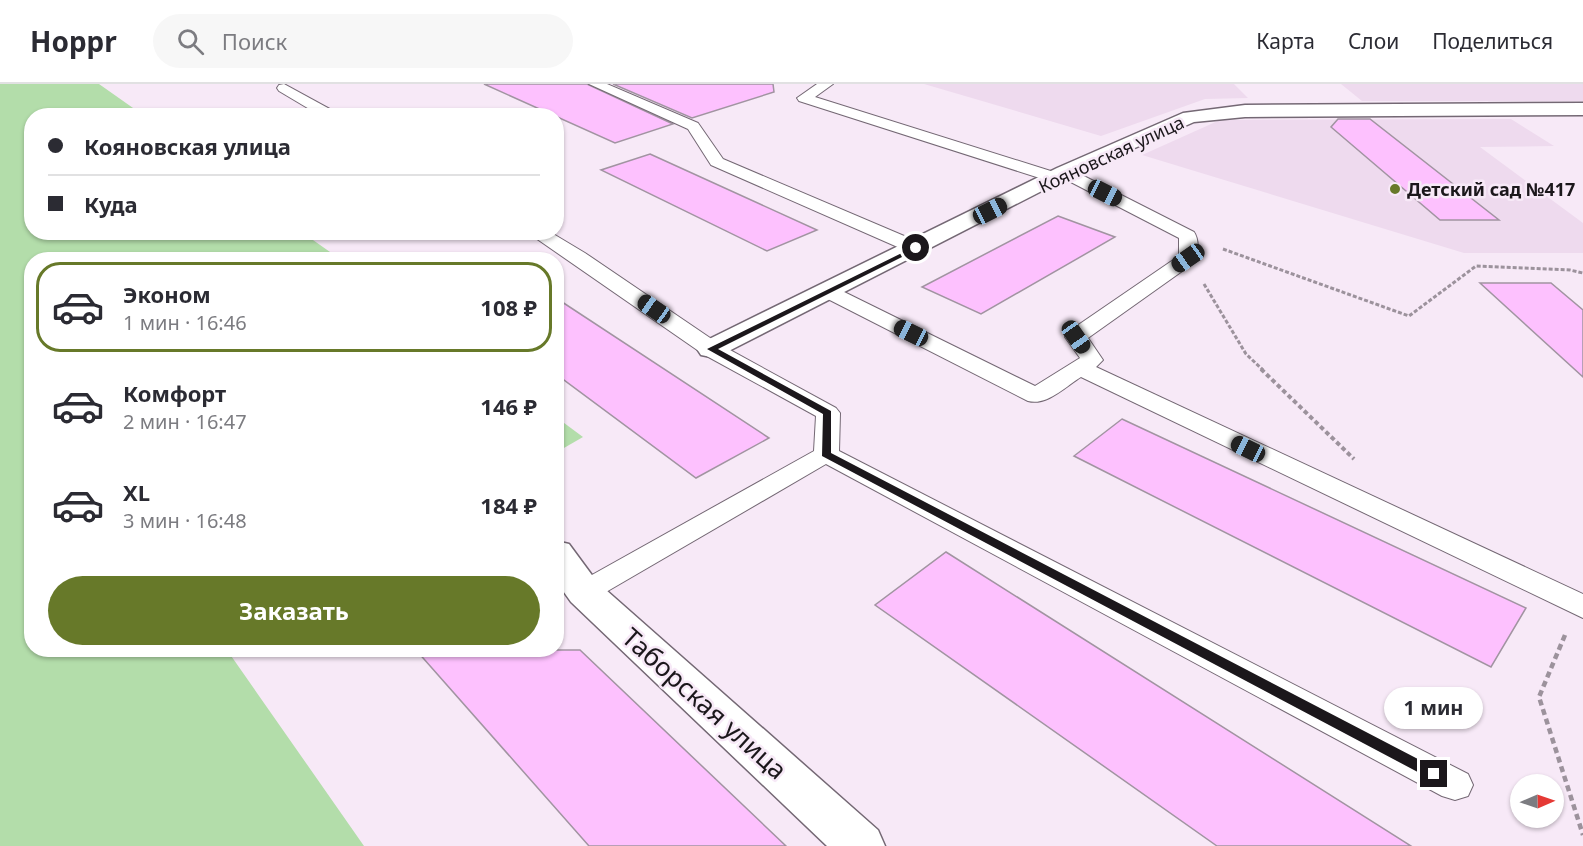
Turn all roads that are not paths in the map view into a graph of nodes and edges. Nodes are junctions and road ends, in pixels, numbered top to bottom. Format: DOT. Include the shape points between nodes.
graph roads {
  1 [pos="596,84"];
  2 [pos="826,84"];
  3 [pos="284,88"];
  4 [pos="318,108"];
  5 [pos="1583,109"];
  6 [pos="1059,175"];
  7 [pos="549,240"];
  8 [pos="916,248"];
  9 [pos="827,291"];
  10 [pos="711,349"];
  11 [pos="1080,368"];
  12 [pos="826,454"];
  13 [pos="564,564"];
  14 [pos="584,592"];
  15 [pos="1580,605"];
  16 [pos="1455,785"];
  17 [pos="861,846"];
  1 -- 8 [label="lane" via="693,126 717,162"];
  2 -- 6 [label="lane" via="804,98"];
  3 -- 4 [label="lane"];
  5 -- 6 [label="street, Кояновская улица" via="1219,112 1190,117"];
  6 -- 8 [label="street, Кояновская улица"];
  6 -- 11 [label="lane" via="1188,236 1188,258 1076,337 1092,360"];
  7 -- 10 [label="lane"];
  8 -- 9 [label="street, Кояновская улица"];
  9 -- 10 [label="street, Кояновская улица"];
  9 -- 11 [label="lane" via="1036,396"];
  10 -- 12 [label="lane" via="828,413"];
  11 -- 15 [label="lane"];
  12 -- 14 [label="lane"];
  12 -- 16 [label="lane"];
  13 -- 14 [label="street, Таборская улица"];
  14 -- 17 [label="street, Таборская улица"];
}
